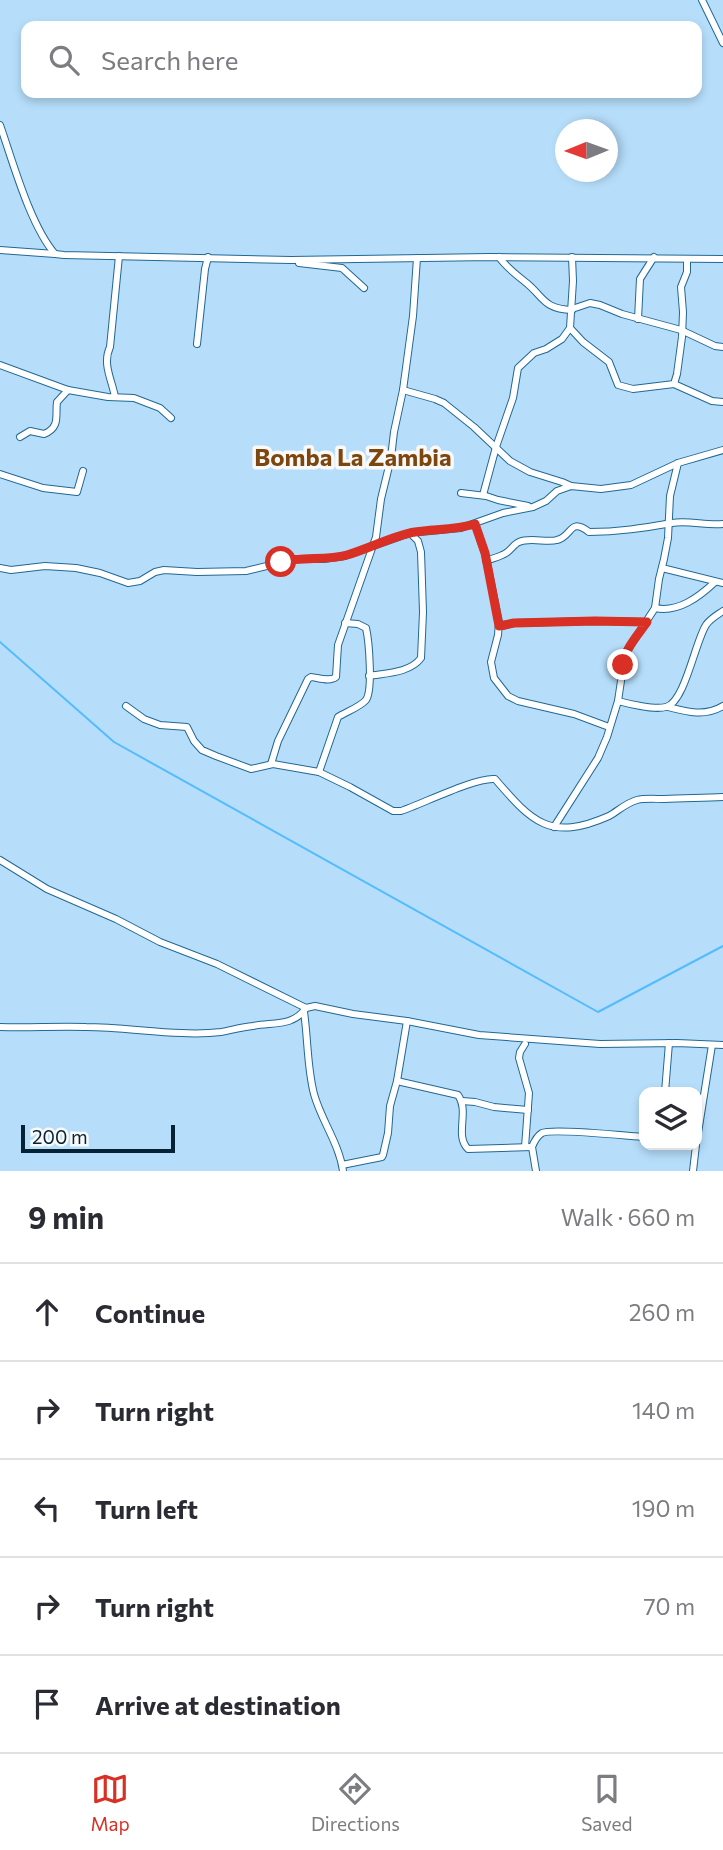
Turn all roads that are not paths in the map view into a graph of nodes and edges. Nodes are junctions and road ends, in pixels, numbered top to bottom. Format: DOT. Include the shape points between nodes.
graph roads {
  1 [pos="702,0"];
  2 [pos="723,43"];
  3 [pos="0,125"];
  4 [pos="0,250"];
  5 [pos="55,254"];
  6 [pos="119,256"];
  7 [pos="208,257"];
  8 [pos="499,257"];
  9 [pos="572,257"];
  10 [pos="654,257"];
  11 [pos="417,258"];
  12 [pos="687,259"];
  13 [pos="723,259"];
  14 [pos="293,261"];
  15 [pos="364,288"];
  16 [pos="572,309"];
  17 [pos="638,319"];
  18 [pos="570,328"];
  19 [pos="681,330"];
  20 [pos="197,344"];
  21 [pos="723,347"];
  22 [pos="0,365"];
  23 [pos="674,384"];
  24 [pos="68,390"];
  25 [pos="403,390"];
  26 [pos="115,397"];
  27 [pos="723,402"];
  28 [pos="172,418"];
  29 [pos="20,437"];
  30 [pos="496,447"];
  31 [pos="723,450"];
  32 [pos="678,463"];
  33 [pos="83,471"];
  34 [pos="0,474"];
  35 [pos="571,486"];
  36 [pos="461,493"];
  37 [pos="483,495"];
  38 [pos="533,507"];
  39 [pos="475,524"];
  40 [pos="669,524"];
  41 [pos="723,524"];
  42 [pos="410,533"];
  43 [pos="371,547"];
  44 [pos="486,561"];
  45 [pos="0,568"];
  46 [pos="662,568"];
  47 [pos="719,583"];
  48 [pos="655,608"];
  49 [pos="723,611"];
  50 [pos="647,622"];
  51 [pos="345,623"];
  52 [pos="499,626"];
  53 [pos="369,676"];
  54 [pos="618,701"];
  55 [pos="126,706"];
  56 [pos="723,706"];
  57 [pos="668,707"];
  58 [pos="610,727"];
  59 [pos="271,764"];
  60 [pos="320,772"];
  61 [pos="723,797"];
  62 [pos="554,827"];
  63 [pos="0,860"];
  64 [pos="305,1010"];
  65 [pos="407,1021"];
  66 [pos="0,1027"];
  67 [pos="669,1043"];
  68 [pos="525,1044"];
  69 [pos="712,1045"];
  70 [pos="723,1045"];
  71 [pos="397,1081"];
  72 [pos="665,1087"];
  73 [pos="462,1101"];
  74 [pos="702,1108"];
  75 [pos="528,1110"];
  76 [pos="639,1137"];
  77 [pos="528,1147"];
  78 [pos="695,1150"];
  79 [pos="342,1168"];
  80 [pos="536,1171"];
  81 [pos="693,1171"];
  1 -- 2 [label="street"];
  3 -- 5 [label="street" via="30,208"];
  4 -- 5 [label="street"];
  5 -- 6 [label="street"];
  6 -- 7 [label="street"];
  6 -- 26 [label="street" via="107,353"];
  7 -- 11 [label="street"];
  7 -- 20 [label="street"];
  8 -- 9 [label="street"];
  8 -- 11 [label="street"];
  8 -- 16 [label="street" via="547,304"];
  9 -- 10 [label="street"];
  9 -- 16 [label="street"];
  10 -- 12 [label="street"];
  10 -- 17 [label="street" via="640,279"];
  11 -- 25 [label="street"];
  12 -- 13 [label="street"];
  12 -- 19 [label="street" via="681,287"];
  14 -- 15 [label="street" via="342,268"];
  16 -- 17 [label="street" via="600,304"];
  16 -- 18 [label="street"];
  17 -- 19 [label="street"];
  18 -- 23 [label="street" via="609,362 623,388"];
  18 -- 30 [label="street" via="562,339 534,353 519,368"];
  19 -- 21 [label="street"];
  19 -- 23 [label="street"];
  22 -- 24 [label="street"];
  23 -- 27 [label="street"];
  24 -- 26 [label="street"];
  24 -- 29 [label="street" via="57,402 58,417 52,429"];
  25 -- 30 [label="street" via="444,404"];
  25 -- 43 [label="street"];
  26 -- 28 [label="street" via="134,398"];
  30 -- 35 [label="street" via="530,472"];
  30 -- 37 [label="street"];
  31 -- 32 [label="street"];
  32 -- 35 [label="street" via="631,485"];
  32 -- 40 [label="street"];
  33 -- 34 [label="street" via="77,492 43,488"];
  35 -- 38 [label="street"];
  36 -- 37 [label="street"];
  37 -- 38 [label="street"];
  38 -- 39 [label="street"];
  39 -- 42 [label="street"];
  39 -- 44 [label="street"];
  40 -- 41 [label="street"];
  40 -- 44 [label="street" via="605,532 573,527 555,541 519,542 504,555"];
  40 -- 46 [label="street"];
  42 -- 43 [label="street"];
  42 -- 53 [label="street" via="421,552 421,658 406,669"];
  43 -- 45 [label="street" via="345,556 295,558 246,571 160,571 128,583 76,568"];
  43 -- 51 [label="street"];
  44 -- 52 [label="street"];
  46 -- 47 [label="street"];
  46 -- 48 [label="street"];
  47 -- 48 [label="street" via="690,602 667,610"];
  48 -- 50 [label="street"];
  49 -- 57 [label="street" via="707,622 679,696"];
  50 -- 52 [label="street"];
  50 -- 54 [label="street" via="625,654"];
  51 -- 53 [label="street" via="366,628"];
  51 -- 59 [label="street" via="336,677 308,679"];
  52 -- 58 [label="street" via="491,670 508,696"];
  53 -- 60 [label="street" via="368,697 338,718"];
  54 -- 57 [label="street"];
  54 -- 58 [label="street"];
  55 -- 59 [label="street" via="160,725 187,727 202,750 246,769"];
  56 -- 57 [label="street" via="703,713"];
  58 -- 62 [label="street" via="598,758"];
  59 -- 60 [label="street"];
  60 -- 62 [label="street" via="393,811 495,779 538,822"];
  61 -- 62 [label="street" via="636,800 591,822"];
  63 -- 64 [label="street" via="47,889 217,964"];
  64 -- 65 [label="street" via="315,1006"];
  64 -- 66 [label="street" via="284,1024 219,1032"];
  64 -- 79 [label="street" via="314,1093"];
  65 -- 67 [label="street" via="479,1035 600,1044"];
  65 -- 71 [label="street"];
  67 -- 69 [label="street"];
  67 -- 72 [label="street"];
  68 -- 75 [label="street" via="519,1058 529,1093"];
  69 -- 70 [label="street"];
  69 -- 74 [label="street"];
  71 -- 73 [label="street" via="458,1095"];
  71 -- 79 [label="street" via="382,1157"];
  73 -- 75 [label="street"];
  73 -- 77 [label="street" via="462,1139 468,1149"];
  75 -- 77 [label="street"];
  76 -- 77 [label="street" via="545,1132"];
  77 -- 80 [label="street"];
  78 -- 81 [label="street"];
}
